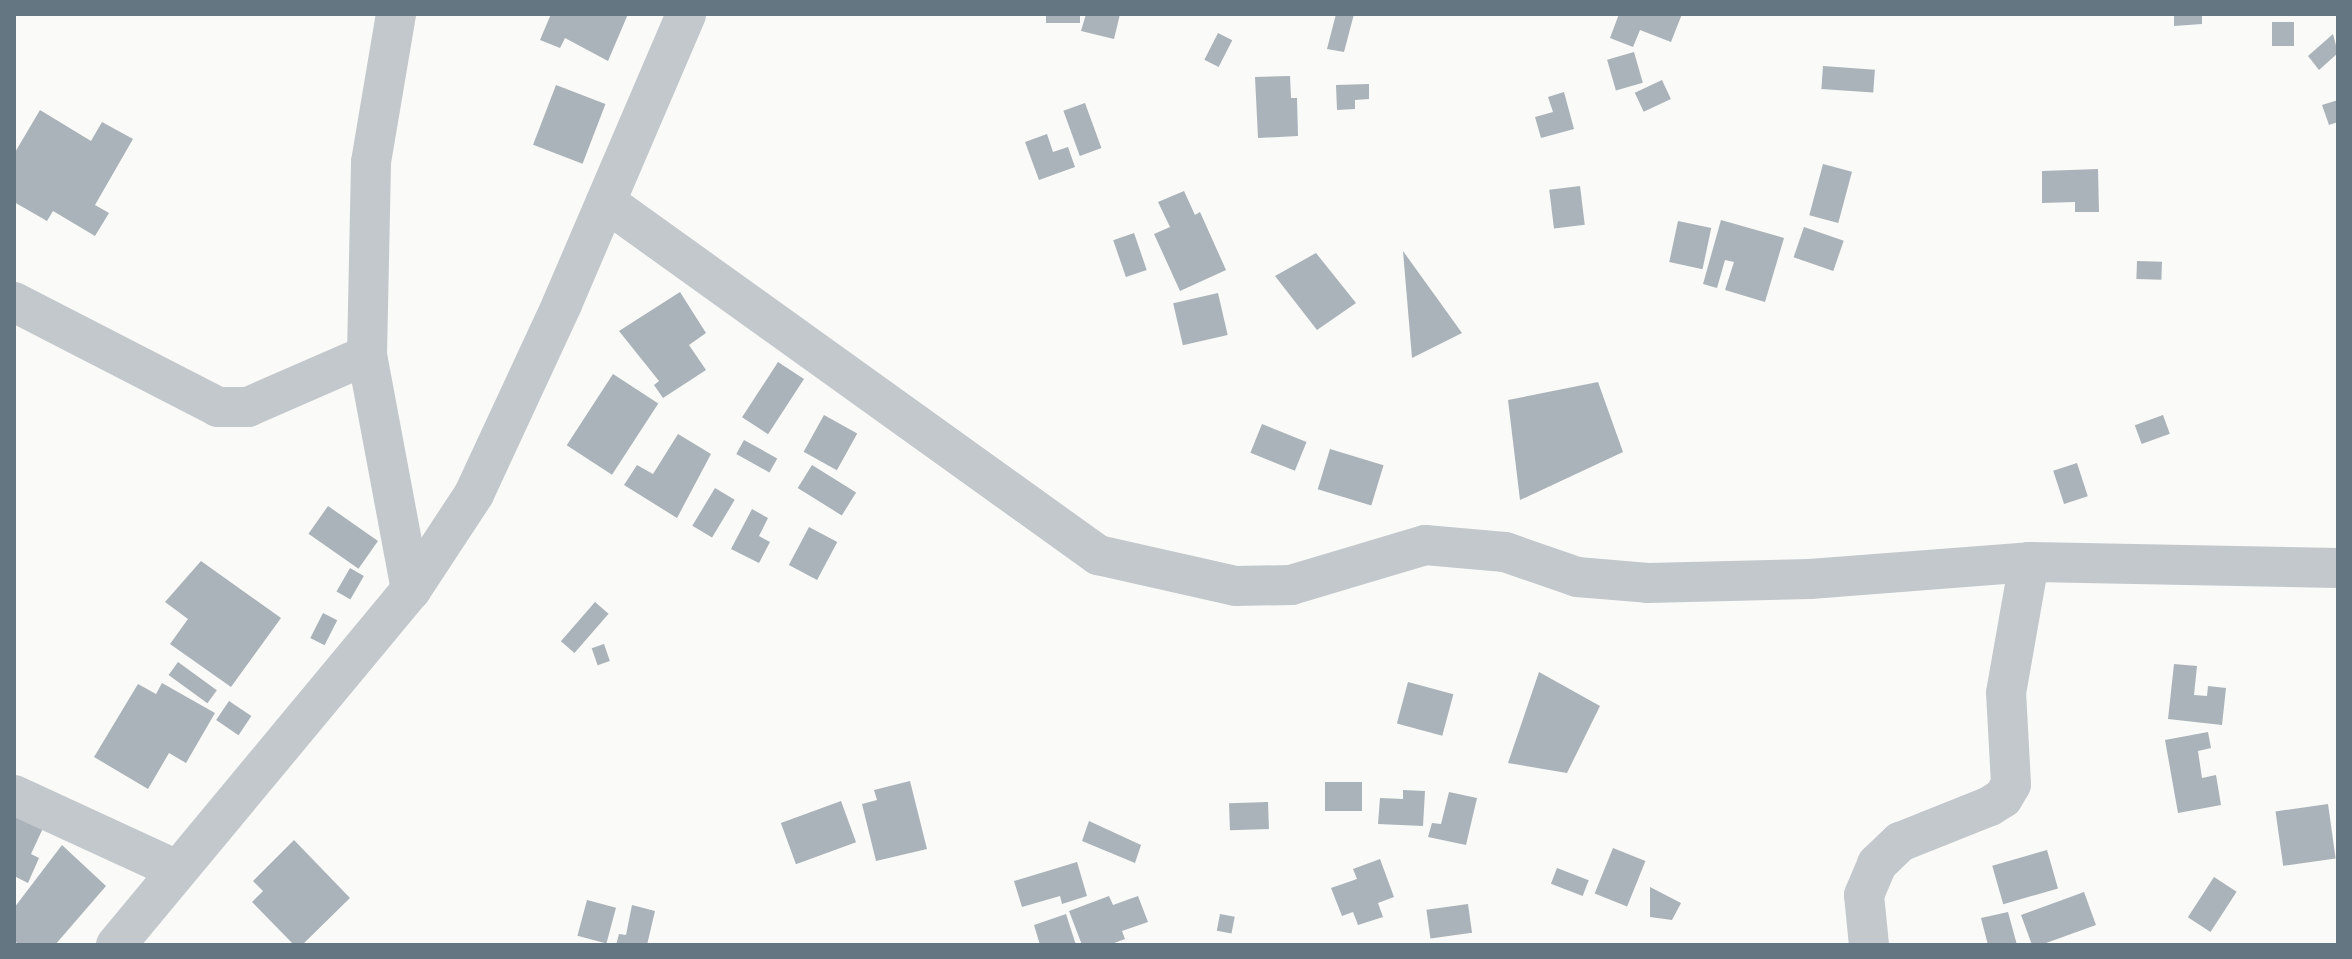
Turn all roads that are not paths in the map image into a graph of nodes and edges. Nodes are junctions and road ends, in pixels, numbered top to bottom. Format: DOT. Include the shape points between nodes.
graph roads {
  1 [pos="396,14"];
  2 [pos="686,14"];
  3 [pos="606,202"];
  4 [pos="14,302"];
  5 [pos="367,355"];
  6 [pos="2029,562"];
  7 [pos="2338,568"];
  8 [pos="411,590"];
  9 [pos="14,795"];
  10 [pos="177,870"];
  11 [pos="116,945"];
  12 [pos="1869,945"];
  1 -- 5 [label="street" via="371,162"];
  2 -- 3 [label="street"];
  3 -- 6 [label="street" via="1098,555 1236,586 1291,585 1425,545 1505,552 1577,577 1648,583 1810,579"];
  3 -- 8 [label="street" via="474,494"];
  4 -- 5 [label="street" via="218,407 248,407"];
  5 -- 8 [label="street"];
  6 -- 7 [label="street"];
  6 -- 12 [label="street" via="2006,693 2011,784 2003,798 1900,842 1877,864 1864,895"];
  8 -- 10 [label="street"];
  9 -- 10 [label="street"];
  10 -- 11 [label="street"];
}
